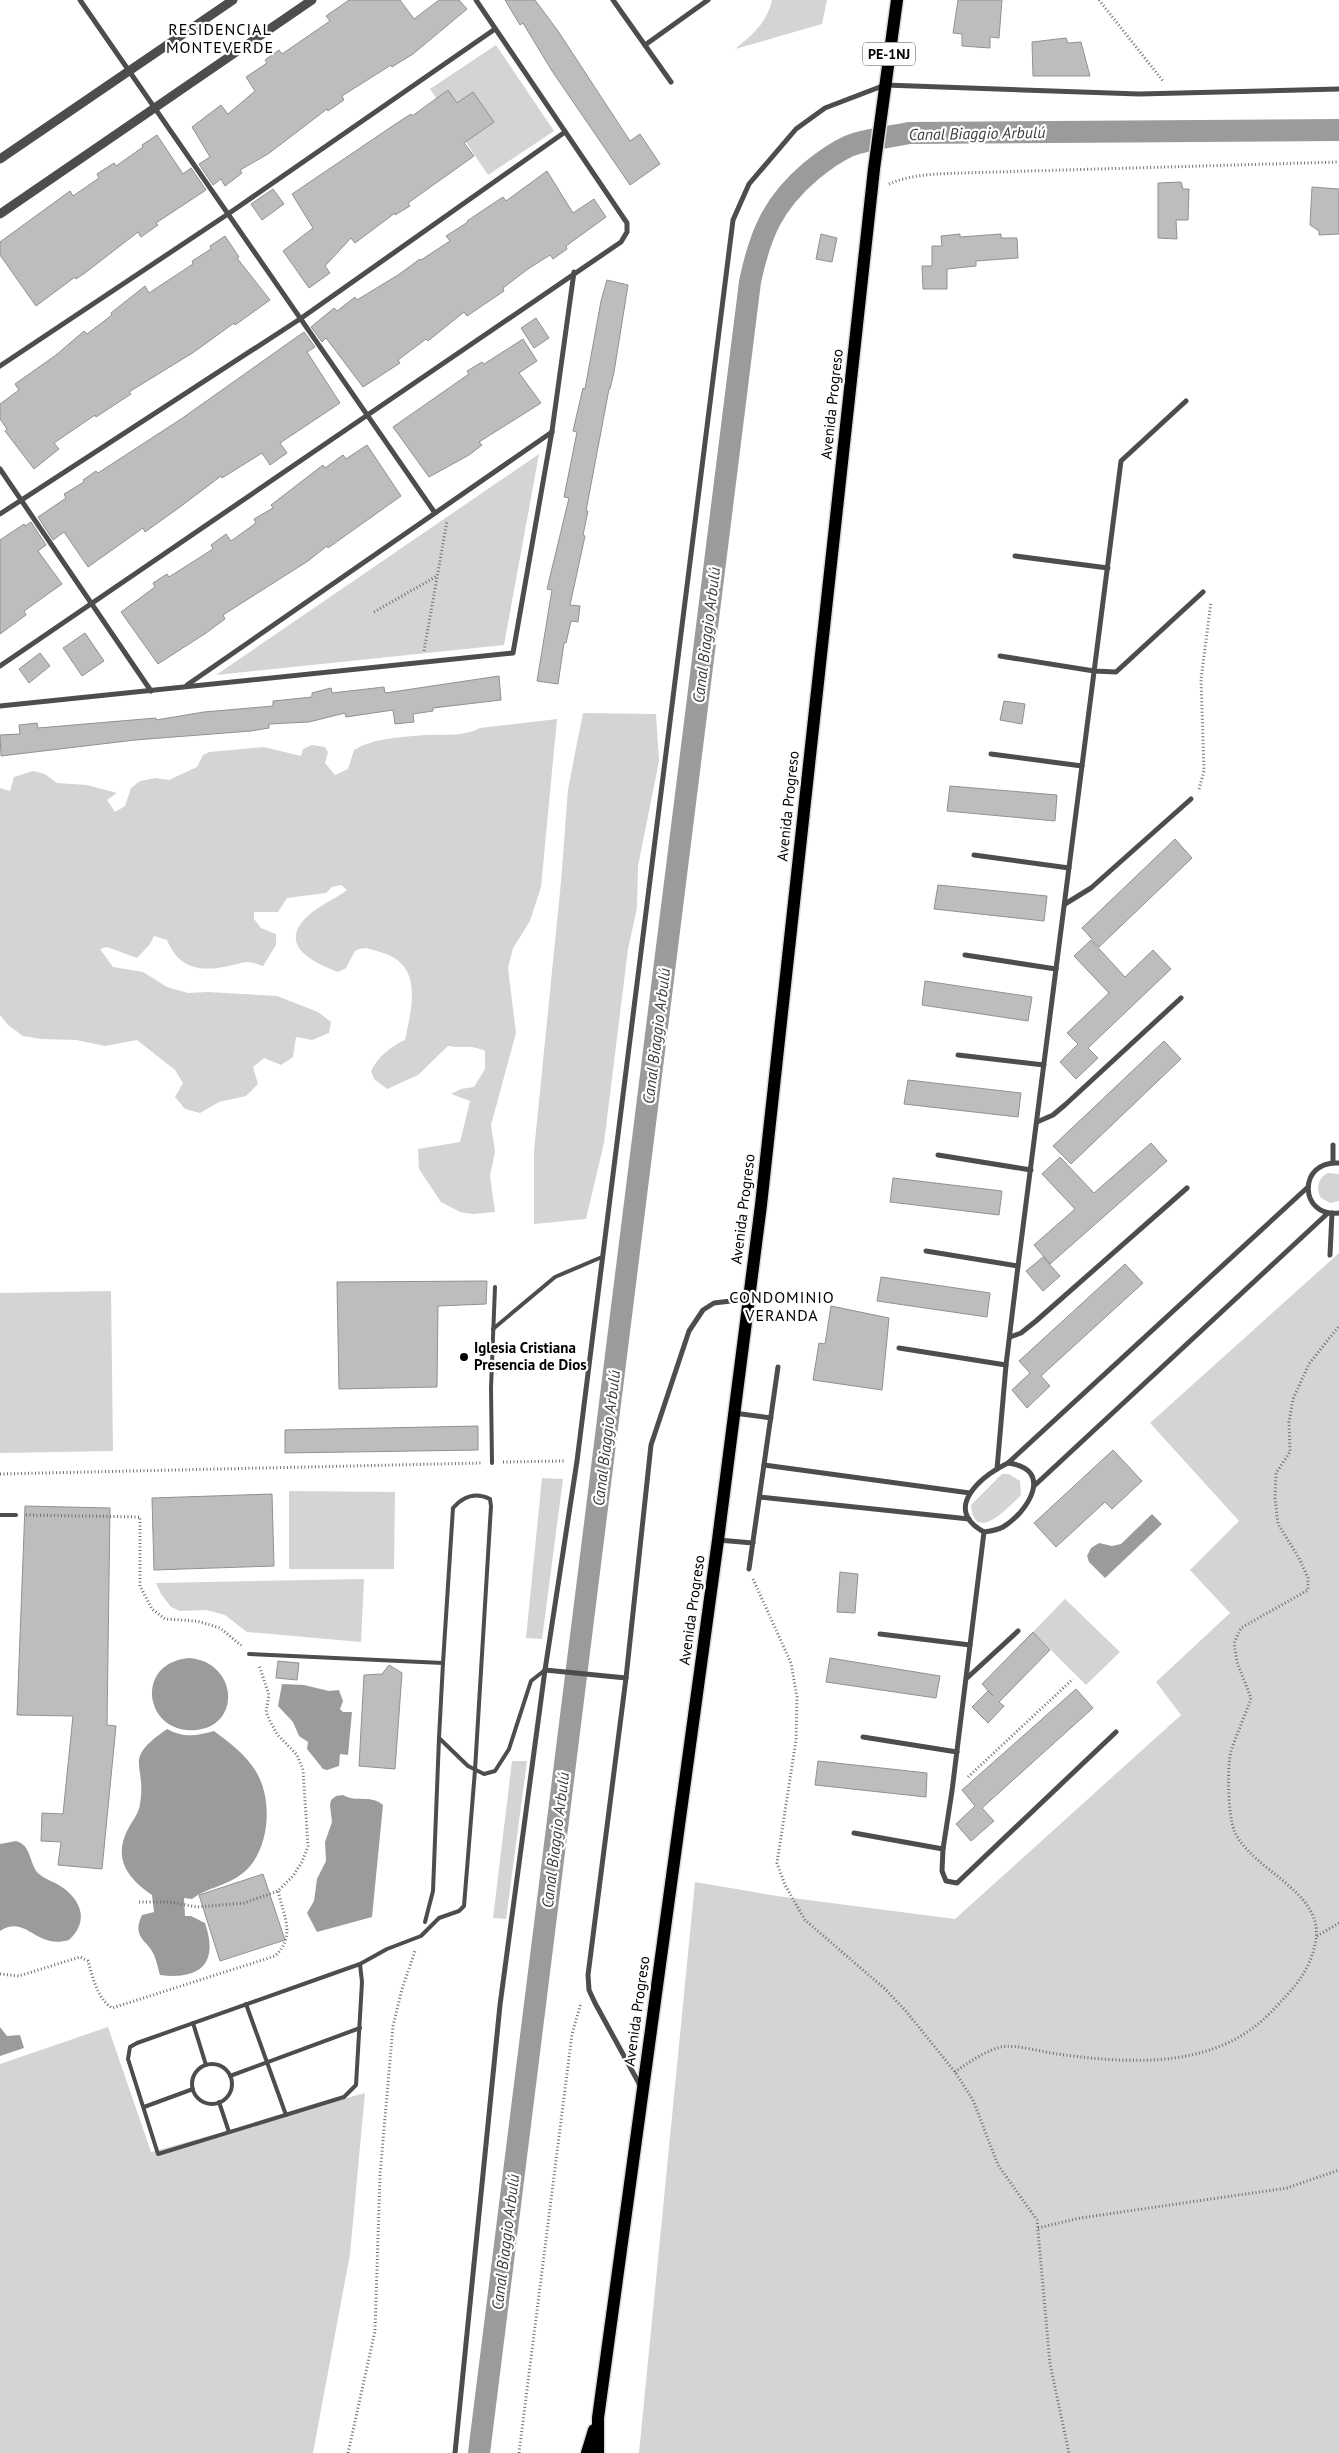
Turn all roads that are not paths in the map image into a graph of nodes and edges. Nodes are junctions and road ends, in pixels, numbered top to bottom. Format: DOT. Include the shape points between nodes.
graph roads {
  1 [pos="80,0"];
  2 [pos="233,0"];
  3 [pos="312,0"];
  4 [pos="476,0"];
  5 [pos="613,0"];
  6 [pos="708,0"];
  7 [pos="897,0"];
  8 [pos="495,29"];
  9 [pos="645,45"];
  10 [pos="129,72"];
  11 [pos="670,82"];
  12 [pos="885,85"];
  13 [pos="1339,89"];
  14 [pos="156,109"];
  15 [pos="565,132"];
  16 [pos="0,159"];
  17 [pos="0,214"];
  18 [pos="228,214"];
  19 [pos="574,272"];
  20 [pos="300,319"];
  21 [pos="0,366"];
  22 [pos="1186,401"];
  23 [pos="366,416"];
  24 [pos="552,432"];
  25 [pos="0,469"];
  26 [pos="21,500"];
  27 [pos="435,513"];
  28 [pos="0,514"];
  29 [pos="1015,556"];
  30 [pos="1108,568"];
  31 [pos="1203,592"];
  32 [pos="91,602"];
  33 [pos="1000,656"];
  34 [pos="0,666"];
  35 [pos="1094,671"];
  36 [pos="187,686"];
  37 [pos="152,691"];
  38 [pos="0,706"];
  39 [pos="991,754"];
  40 [pos="1082,766"];
  41 [pos="1191,799"];
  42 [pos="974,855"];
  43 [pos="1069,868"];
  44 [pos="1065,904"];
  45 [pos="965,955"];
  46 [pos="1056,969"];
  47 [pos="1181,998"];
  48 [pos="958,1055"];
  49 [pos="1044,1065"];
  50 [pos="1036,1122"];
  51 [pos="1333,1145"];
  52 [pos="938,1155"];
  53 [pos="1336,1162"];
  54 [pos="1031,1170"];
  55 [pos="1308,1187"];
  56 [pos="1187,1188"];
  57 [pos="1330,1213"];
  58 [pos="1339,1213"];
  59 [pos="926,1251"];
  60 [pos="1330,1255"];
  61 [pos="602,1256"];
  62 [pos="1018,1266"];
  63 [pos="495,1287"];
  64 [pos="749,1299"];
  65 [pos="493,1330"];
  66 [pos="1010,1337"];
  67 [pos="899,1348"];
  68 [pos="1006,1365"];
  69 [pos="778,1366"];
  70 [pos="734,1413"];
  71 [pos="771,1418"];
  72 [pos="492,1463"];
  73 [pos="1008,1463"];
  74 [pos="764,1465"];
  75 [pos="997,1469"];
  76 [pos="1034,1486"];
  77 [pos="970,1493"];
  78 [pos="760,1498"];
  79 [pos="0,1515"];
  80 [pos="16,1515"];
  81 [pos="969,1519"];
  82 [pos="984,1532"];
  83 [pos="718,1540"];
  84 [pos="753,1543"];
  85 [pos="749,1569"];
  86 [pos="1018,1630"];
  87 [pos="880,1634"];
  88 [pos="970,1646"];
  89 [pos="249,1654"];
  90 [pos="444,1663"];
  91 [pos="545,1670"];
  92 [pos="626,1678"];
  93 [pos="966,1679"];
  94 [pos="1116,1732"];
  95 [pos="863,1737"];
  96 [pos="438,1738"];
  97 [pos="957,1752"];
  98 [pos="476,1770"];
  99 [pos="854,1833"];
  100 [pos="943,1849"];
  101 [pos="425,1922"];
  102 [pos="360,1964"];
  103 [pos="246,2004"];
  104 [pos="193,2023"];
  105 [pos="360,2028"];
  106 [pos="266,2061"];
  107 [pos="206,2065"];
  108 [pos="230,2076"];
  109 [pos="193,2089"];
  110 [pos="642,2090"];
  111 [pos="219,2102"];
  112 [pos="144,2108"];
  113 [pos="286,2115"];
  114 [pos="230,2132"];
  115 [pos="598,2418"];
  116 [pos="455,2453"];
  117 [pos="587,2453"];
  118 [pos="598,2453"];
  1 -- 10 [label="street"];
  2 -- 10 [label="street"];
  3 -- 14 [label="street"];
  4 -- 8 [label="street"];
  5 -- 9 [label="street"];
  6 -- 9 [label="street"];
  7 -- 12 [label="main road, Avenida Progreso / PE-1NJ"];
  8 -- 15 [label="street"];
  8 -- 18 [label="street"];
  9 -- 11 [label="street"];
  10 -- 14 [label="street"];
  10 -- 16 [label="street"];
  12 -- 13 [label="street" via="1139,94"];
  12 -- 61 [label="street" via="825,108 796,129 749,184 733,220"];
  12 -- 64 [label="main road, Avenida Progreso / PE-1NJ"];
  14 -- 17 [label="street"];
  14 -- 18 [label="street"];
  15 -- 19 [label="street" via="627,223 627,232 621,242"];
  15 -- 20 [label="street"];
  18 -- 20 [label="street"];
  18 -- 21 [label="street"];
  19 -- 23 [label="street"];
  19 -- 24 [label="street"];
  20 -- 23 [label="street"];
  20 -- 26 [label="street"];
  22 -- 30 [label="street" via="1122,460"];
  23 -- 27 [label="street"];
  23 -- 32 [label="street"];
  24 -- 27 [label="street"];
  24 -- 36 [label="street" via="513,653"];
  25 -- 26 [label="street"];
  26 -- 28 [label="street"];
  26 -- 32 [label="street"];
  27 -- 36 [label="street"];
  29 -- 30 [label="street"];
  30 -- 35 [label="street"];
  31 -- 35 [label="street" via="1121,670 1112,673"];
  32 -- 34 [label="street"];
  32 -- 37 [label="street"];
  33 -- 35 [label="street"];
  35 -- 40 [label="street"];
  36 -- 37 [label="street"];
  37 -- 38 [label="street"];
  39 -- 40 [label="street"];
  40 -- 43 [label="street"];
  41 -- 44 [label="street" via="1091,888"];
  42 -- 43 [label="street"];
  43 -- 44 [label="street"];
  44 -- 46 [label="street"];
  45 -- 46 [label="street"];
  46 -- 49 [label="street"];
  47 -- 50 [label="street" via="1066,1104 1053,1115"];
  48 -- 49 [label="street"];
  49 -- 50 [label="street"];
  50 -- 54 [label="street"];
  51 -- 53 [label="street"];
  52 -- 54 [label="street"];
  53 -- 55 [label="street" via="1321,1165 1314,1171"];
  54 -- 62 [label="street"];
  55 -- 57 [label="street" via="1314,1204"];
  55 -- 73 [label="street"];
  56 -- 66 [label="street" via="1022,1333"];
  57 -- 58 [label="street"];
  57 -- 60 [label="street"];
  57 -- 76 [label="street"];
  59 -- 62 [label="street"];
  61 -- 65 [label="lane" via="555,1277"];
  61 -- 91 [label="street" via="577,1461"];
  62 -- 66 [label="street"];
  63 -- 65 [label="lane"];
  64 -- 70 [label="main road, Avenida Progreso / PE-1NJ"];
  64 -- 92 [label="street" via="714,1303 703,1310 689,1331 651,1445"];
  65 -- 72 [label="lane" via="490,1388"];
  66 -- 68 [label="street"];
  67 -- 68 [label="street"];
  68 -- 75 [label="street"];
  69 -- 71 [label="street"];
  70 -- 71 [label="street"];
  70 -- 83 [label="main road, Avenida Progreso / PE-1NJ"];
  71 -- 74 [label="street"];
  73 -- 75 [label="street"];
  73 -- 76 [label="street" via="1027,1470"];
  74 -- 77 [label="street"];
  74 -- 78 [label="street"];
  75 -- 77 [label="street"];
  76 -- 82 [label="street" via="1030,1502 1004,1527"];
  77 -- 81 [label="street" via="964,1501"];
  78 -- 81 [label="street"];
  78 -- 84 [label="street"];
  79 -- 80 [label="lane"];
  81 -- 82 [label="street"];
  82 -- 88 [label="street"];
  83 -- 84 [label="street"];
  83 -- 110 [label="main road, Avenida Progreso / PE-1NJ"];
  84 -- 85 [label="street"];
  86 -- 93 [label="street"];
  87 -- 88 [label="street"];
  88 -- 93 [label="street"];
  89 -- 90 [label="lane"];
  90 -- 96 [label="lane"];
  90 -- 98 [label="lane" via="453,1508 459,1500 483,1495 490,1499 492,1506"];
  91 -- 92 [label="street"];
  91 -- 98 [label="lane" via="531,1681 509,1749 496,1771 484,1774"];
  91 -- 116 [label="street" via="500,2006"];
  92 -- 110 [label="street" via="588,1975 589,1990 595,2003"];
  93 -- 97 [label="street"];
  94 -- 100 [label="street" via="957,1883 946,1881 942,1871"];
  95 -- 97 [label="street"];
  96 -- 98 [label="lane"];
  96 -- 101 [label="lane" via="432,1891"];
  97 -- 100 [label="street"];
  98 -- 102 [label="lane" via="464,1906 439,1918 420,1936"];
  99 -- 100 [label="street"];
  102 -- 103 [label="lane"];
  102 -- 105 [label="lane"];
  103 -- 104 [label="lane"];
  103 -- 106 [label="lane"];
  104 -- 107 [label="lane"];
  104 -- 112 [label="lane" via="130,2047 128,2060"];
  105 -- 106 [label="lane"];
  105 -- 113 [label="lane" via="356,2085 350,2094"];
  106 -- 108 [label="lane"];
  106 -- 113 [label="lane"];
  107 -- 108 [label="lane" via="220,2066"];
  107 -- 109 [label="lane" via="195,2073"];
  108 -- 111 [label="lane" via="230,2092"];
  109 -- 111 [label="lane" via="203,2102"];
  109 -- 112 [label="lane"];
  110 -- 115 [label="main road, Avenida Progreso / PE-1NJ"];
  111 -- 114 [label="lane"];
  112 -- 114 [label="lane" via="158,2154"];
  113 -- 114 [label="lane"];
  115 -- 117 [label="main road, Avenida Progreso / PE-1NJ"];
  115 -- 118 [label="main road, Avenida Progreso / PE-1NJ"];
}
